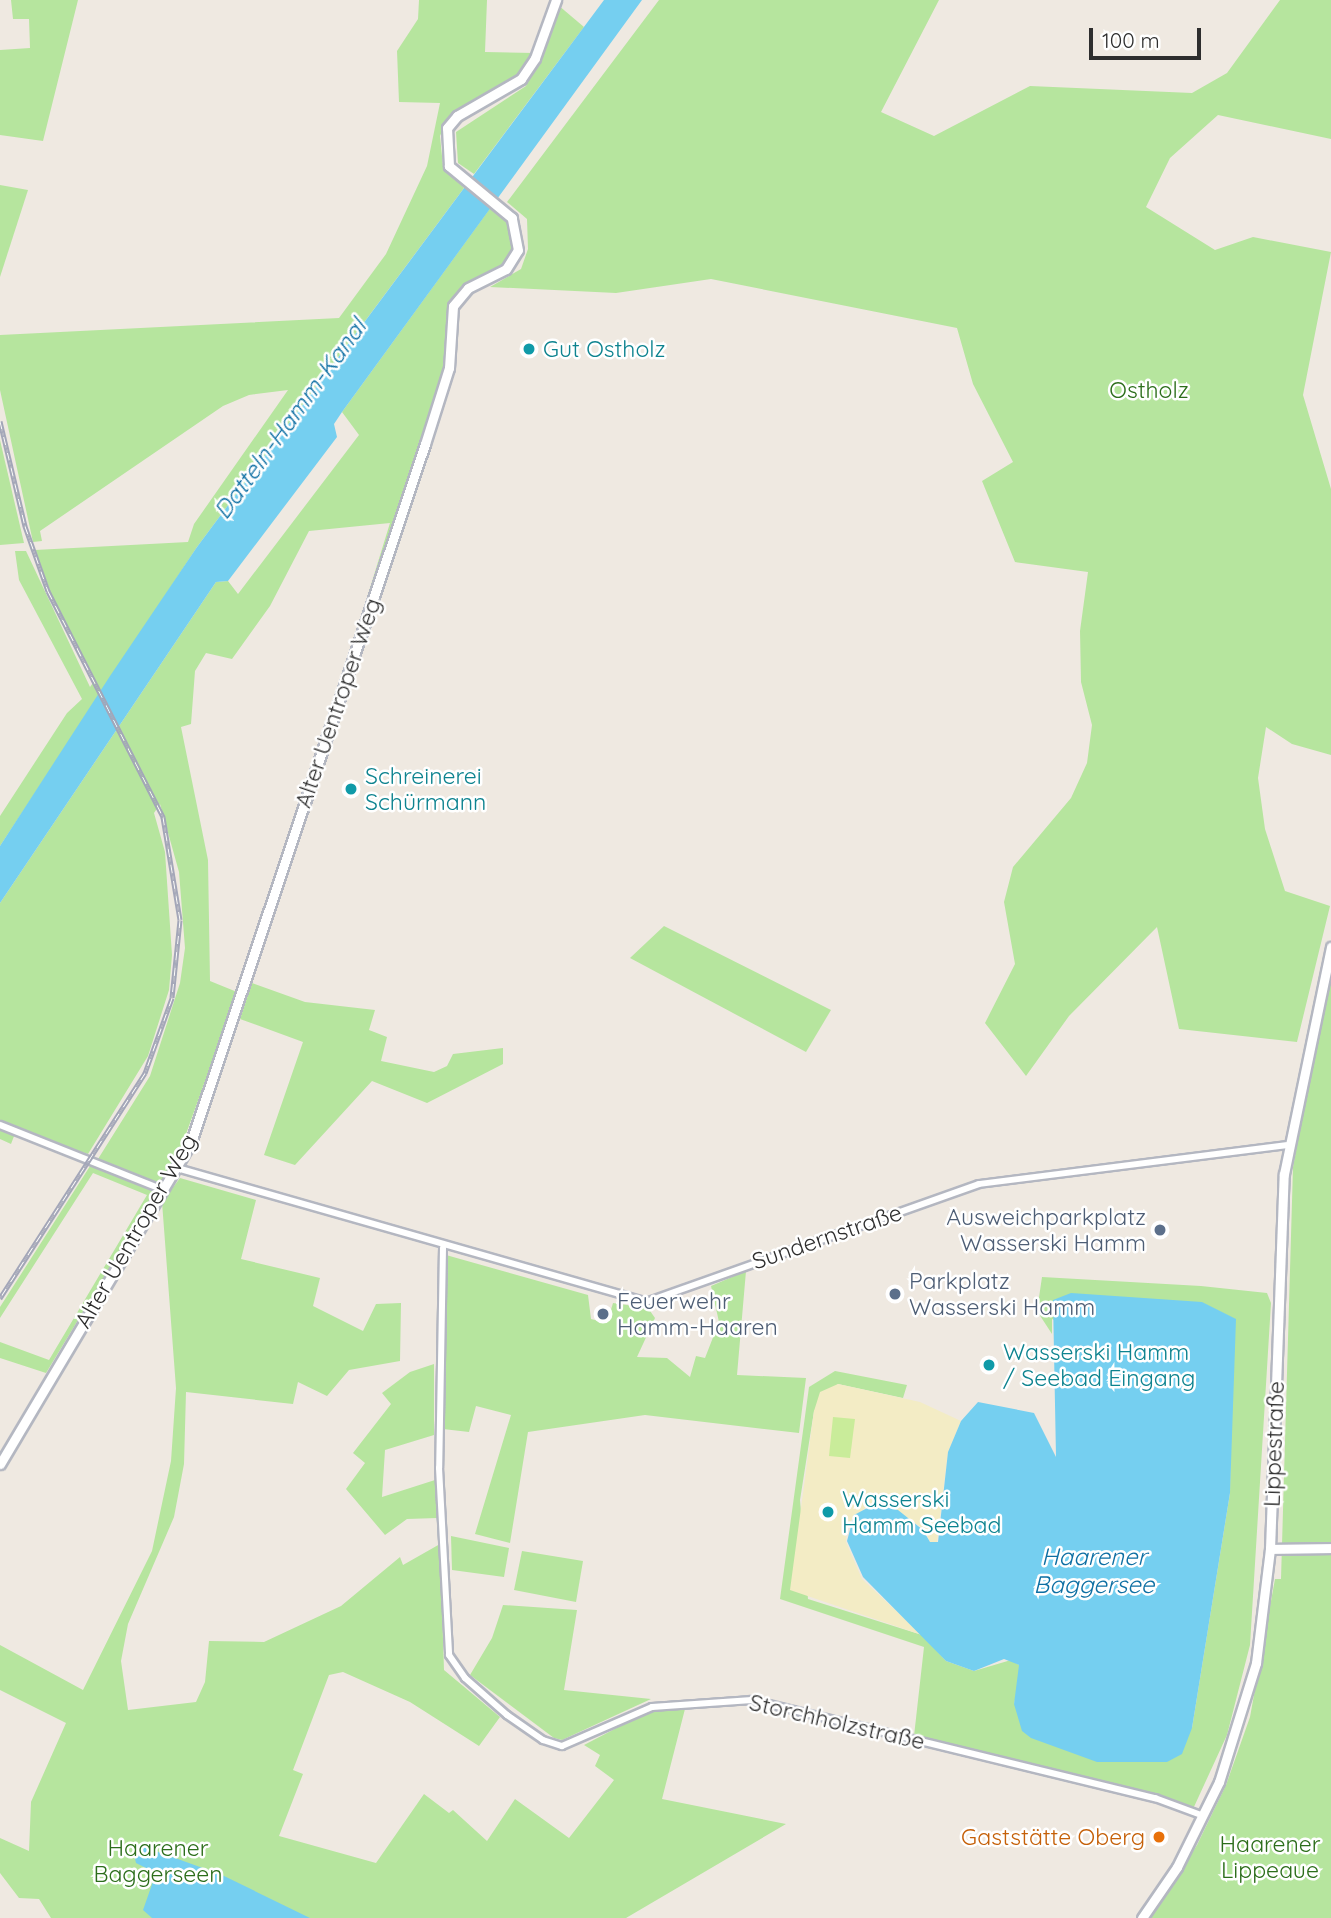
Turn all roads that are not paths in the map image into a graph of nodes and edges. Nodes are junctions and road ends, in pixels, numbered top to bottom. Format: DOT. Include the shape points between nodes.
graph roads {
  1 [pos="556,0"];
  2 [pos="1331,947"];
  3 [pos="0,1125"];
  4 [pos="1287,1145"];
  5 [pos="177,1168"];
  6 [pos="163,1190"];
  7 [pos="443,1248"];
  8 [pos="0,1464"];
  9 [pos="1331,1548"];
  10 [pos="1270,1549"];
  11 [pos="1204,1816"];
  12 [pos="1142,1918"];
  1 -- 5 [label="street, Alter Uentroper Weg" via="539,50 521,79 464,111 447,128 444,151 456,173 508,214 519,236 512,264 468,288 453,306 449,368 425,444 197,1126"];
  2 -- 4 [label="street, Lippestraße"];
  3 -- 6 [label="street"];
  4 -- 7 [label="street, Sundernstraße" via="979,1184 646,1302"];
  4 -- 10 [label="street, Lippestraße"];
  5 -- 6 [label="street, Alter Uentroper Weg"];
  5 -- 7 [label="street, Sundernstraße"];
  6 -- 8 [label="street, Alter Uentroper Weg"];
  7 -- 11 [label="street, Storchholzstraße" via="439,1468 448,1642 455,1667 508,1715 543,1740 562,1746 652,1707 751,1700 1155,1798"];
  9 -- 10 [label="street"];
  10 -- 11 [label="street, Lippestraße" via="1251,1689"];
  11 -- 12 [label="street, Lippestraße"];
}
